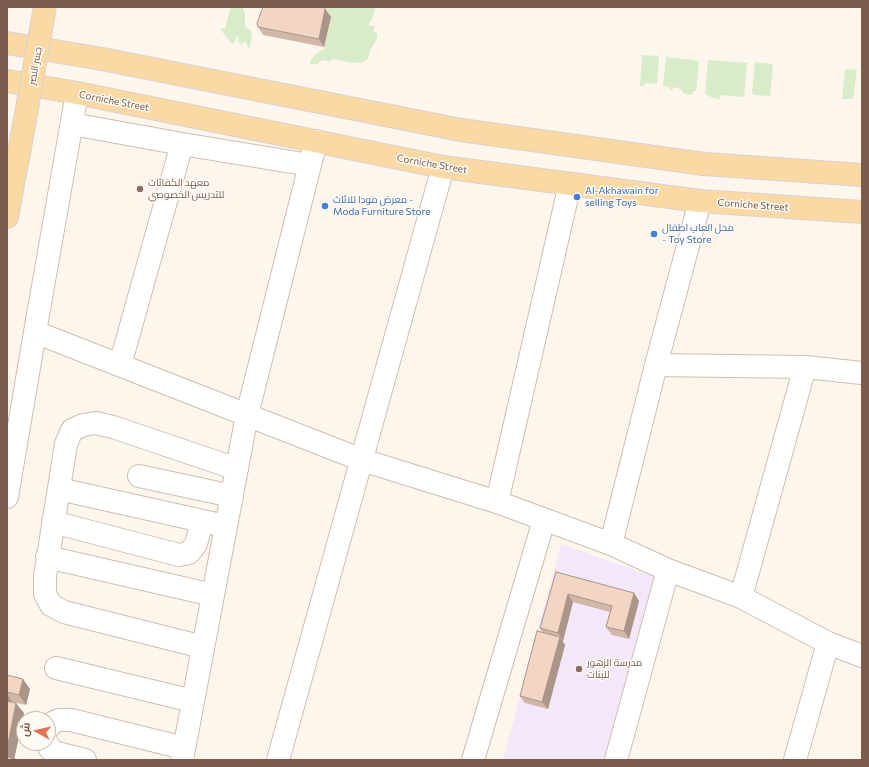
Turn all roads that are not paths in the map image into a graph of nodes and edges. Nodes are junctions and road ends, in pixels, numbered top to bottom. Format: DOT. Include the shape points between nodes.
graph roads {
  1 [pos="45,7"];
  2 [pos="7,43"];
  3 [pos="7,81"];
  4 [pos="77,93"];
  5 [pos="72,124"];
  6 [pos="316,141"];
  7 [pos="182,144"];
  8 [pos="310,165"];
  9 [pos="443,167"];
  10 [pos="862,175"];
  11 [pos="570,184"];
  12 [pos="700,201"];
  13 [pos="862,212"];
  14 [pos="7,217"];
  15 [pos="35,332"];
  16 [pos="120,365"];
  17 [pos="656,365"];
  18 [pos="805,367"];
  19 [pos="862,373"];
  20 [pos="247,415"];
  21 [pos="362,460"];
  22 [pos="237,469"];
  23 [pos="139,476"];
  24 [pos="59,489"];
  25 [pos="232,496"];
  26 [pos="7,497"];
  27 [pos="497,502"];
  28 [pos="544,520"];
  29 [pos="202,521"];
  30 [pos="54,522"];
  31 [pos="226,527"];
  32 [pos="611,544"];
  33 [pos="47,557"];
  34 [pos="668,570"];
  35 [pos="213,595"];
  36 [pos="740,597"];
  37 [pos="828,643"];
  38 [pos="203,647"];
  39 [pos="862,656"];
  40 [pos="56,668"];
  41 [pos="193,701"];
  42 [pos="56,721"];
  43 [pos="54,751"];
  44 [pos="183,754"];
  45 [pos="85,760"];
  46 [pos="278,760"];
  47 [pos="474,760"];
  48 [pos="616,760"];
  49 [pos="795,760"];
  1 -- 14 [label="main road, جسر النصر, bridge"];
  2 -- 10 [label="main road" via="102,59 461,130 704,164"];
  3 -- 4 [label="main road, Corniche Street"];
  4 -- 5 [label="street"];
  4 -- 6 [label="main road, Corniche Street"];
  5 -- 7 [label="street"];
  5 -- 15 [label="street"];
  6 -- 8 [label="street"];
  6 -- 9 [label="main road, Corniche Street"];
  7 -- 8 [label="street"];
  7 -- 16 [label="street"];
  8 -- 20 [label="street"];
  9 -- 11 [label="main road, Corniche Street"];
  9 -- 21 [label="street"];
  11 -- 12 [label="main road, Corniche Street"];
  11 -- 27 [label="street"];
  12 -- 13 [label="main road, Corniche Street"];
  12 -- 17 [label="street"];
  15 -- 16 [label="street"];
  15 -- 26 [label="street"];
  16 -- 20 [label="street"];
  17 -- 18 [label="street"];
  17 -- 32 [label="street"];
  18 -- 19 [label="street"];
  18 -- 36 [label="street"];
  20 -- 21 [label="street"];
  20 -- 22 [label="street"];
  21 -- 27 [label="street"];
  21 -- 46 [label="street"];
  22 -- 24 [label="street" via="96,423 72,430 66,444"];
  22 -- 25 [label="street"];
  23 -- 25 [label="street"];
  24 -- 29 [label="street"];
  24 -- 30 [label="street"];
  25 -- 31 [label="street"];
  27 -- 28 [label="street"];
  28 -- 32 [label="street"];
  28 -- 47 [label="street"];
  29 -- 30 [label="street" via="196,544 189,553 179,555"];
  29 -- 31 [label="street"];
  30 -- 33 [label="street"];
  31 -- 35 [label="street"];
  32 -- 34 [label="street"];
  33 -- 35 [label="street"];
  33 -- 38 [label="street" via="45,594 51,605 64,612"];
  34 -- 36 [label="street"];
  34 -- 48 [label="street"];
  35 -- 38 [label="street"];
  36 -- 37 [label="street"];
  37 -- 39 [label="street"];
  37 -- 49 [label="street"];
  38 -- 41 [label="street"];
  40 -- 41 [label="street"];
  41 -- 44 [label="street"];
  42 -- 44 [label="street" via="71,720"];
  43 -- 45 [label="street"];
}
